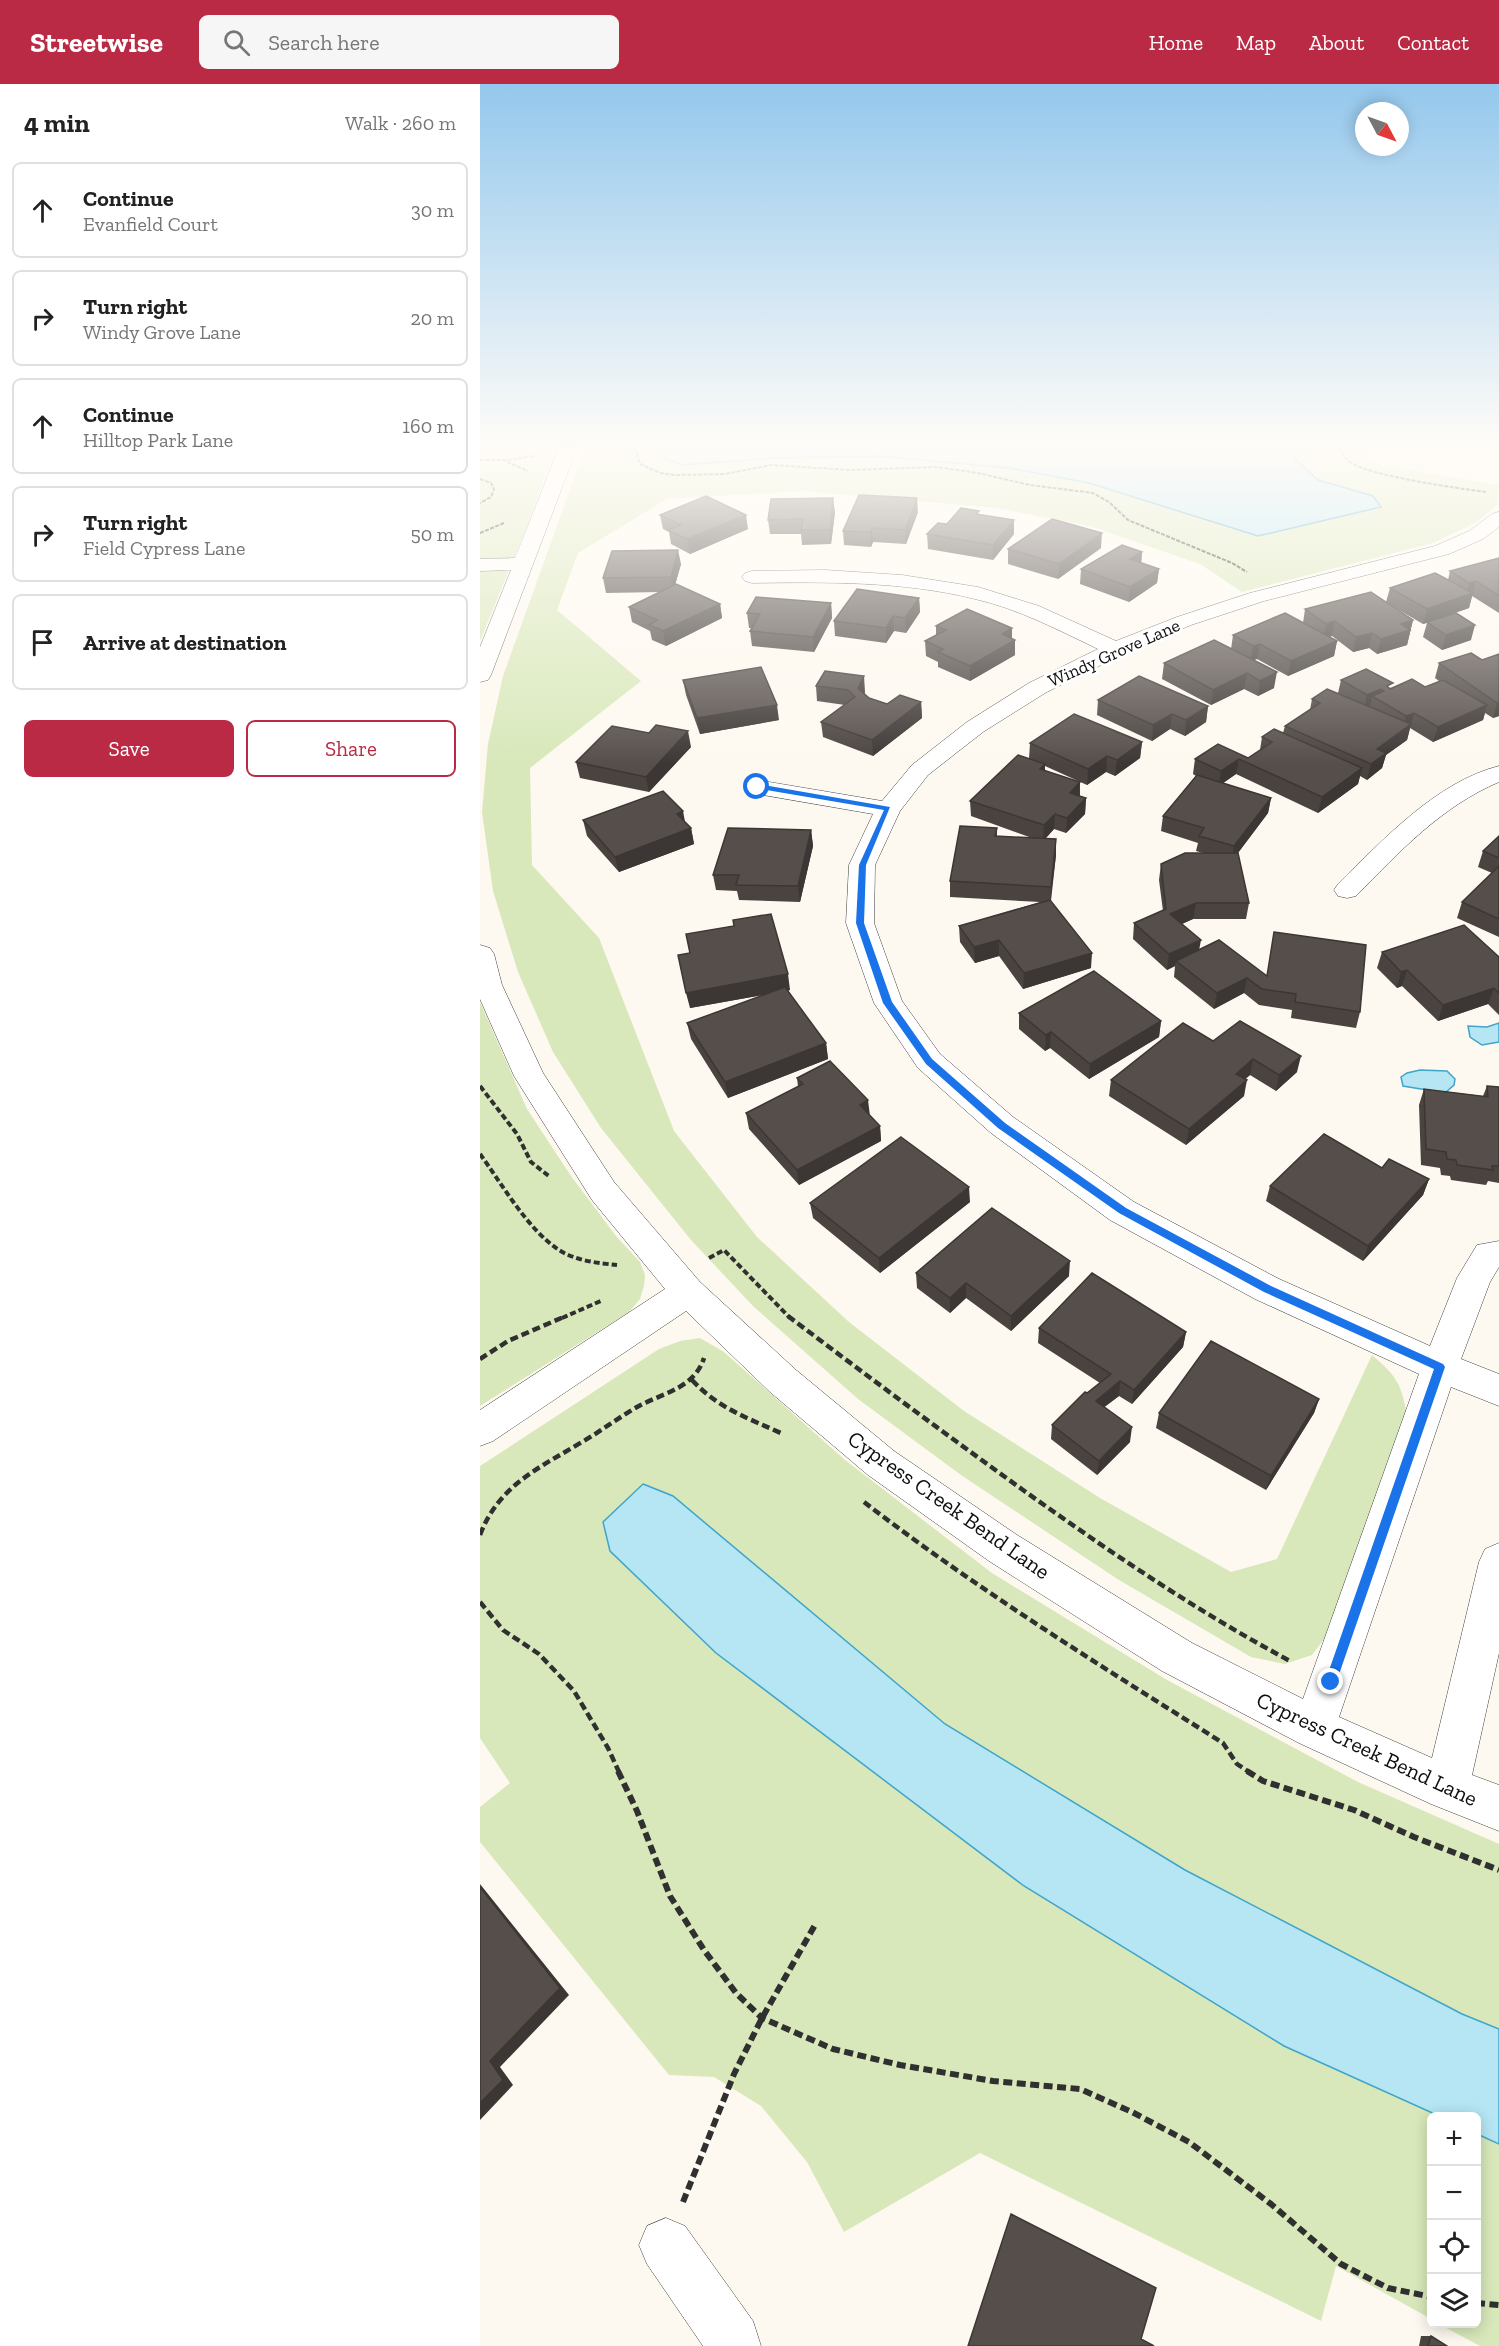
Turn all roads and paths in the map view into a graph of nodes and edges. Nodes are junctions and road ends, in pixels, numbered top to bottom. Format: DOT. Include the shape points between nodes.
graph roads {
  1 [pos="527,554"];
  2 [pos="1209,554"];
  3 [pos="1428,554"];
  4 [pos="523,564"];
  5 [pos="480,565"];
  6 [pos="1250,574"];
  7 [pos="752,577"];
  8 [pos="1115,649"];
  9 [pos="480,675"];
  10 [pos="1499,773"];
  11 [pos="757,787"];
  12 [pos="888,809"];
  13 [pos="1347,890"];
  14 [pos="480,954"];
  15 [pos="480,1154"];
  16 [pos="1499,1254"];
  17 [pos="709,1258"];
  18 [pos="616,1265"];
  19 [pos="688,1292"];
  20 [pos="609,1296"];
  21 [pos="704,1355"];
  22 [pos="480,1359"];
  23 [pos="1440,1367"];
  24 [pos="1499,1390"];
  25 [pos="480,1430"];
  26 [pos="482,1521"];
  27 [pos="480,1535"];
  28 [pos="1499,1562"];
  29 [pos="480,1602"];
  30 [pos="1331,1682"];
  31 [pos="1314,1728"];
  32 [pos="1447,1788"];
  33 [pos="1499,1808"];
  34 [pos="815,1925"];
  35 [pos="762,2018"];
  36 [pos="666,2245"];
  37 [pos="1427,2296"];
  38 [pos="1481,2303"];
  39 [pos="1499,2305"];
  40 [pos="733,2346"];
  1 -- 4 [label="street"];
  2 -- 6 [label="path"];
  3 -- 8 [label="street, Windy Grove Lane" via="1257,597"];
  4 -- 5 [label="street"];
  4 -- 9 [label="street"];
  7 -- 8 [label="street" via="891,580 978,593 1032,610"];
  8 -- 12 [label="street, Windy Grove Lane" via="1037,688 975,727 920,770"];
  10 -- 13 [label="street" via="1466,787 1405,832"];
  11 -- 12 [label="street"];
  12 -- 23 [label="street, Windy Grove Lane" via="862,865 860,923 888,1003 929,1061 1002,1125 1122,1210 1267,1289"];
  14 -- 19 [label="street, Cypress Creek Bend Lane" via="488,985 529,1076 603,1191"];
  15 -- 18 [label="path" via="558,1250 596,1264"];
  16 -- 23 [label="street" via="1489,1254 1474,1278"];
  17 -- 30 [label="path" via="724,1250 788,1316 1109,1551 1239,1634"];
  19 -- 25 [label="street"];
  19 -- 31 [label="street, Cypress Creek Bend Lane" via="783,1381 881,1463 984,1535 1177,1658"];
  20 -- 22 [label="path" via="508,1341"];
  21 -- 26 [label="path" via="699,1373 692,1380 540,1465 506,1492"];
  23 -- 24 [label="street"];
  23 -- 30 [label="street"];
  26 -- 27 [label="path"];
  28 -- 32 [label="street"];
  29 -- 35 [label="path" via="503,1630 539,1654 574,1691 608,1748 670,1896 710,1959"];
  30 -- 31 [label="street"];
  31 -- 32 [label="street, Cypress Creek Bend Lane"];
  32 -- 33 [label="street, Cypress Creek Bend Lane"];
  34 -- 35 [label="path"];
  35 -- 36 [label="path" via="734,2074"];
  35 -- 37 [label="path" via="832,2049 900,2065 993,2081 1080,2089 1189,2142 1341,2264 1388,2288"];
  36 -- 40 [label="street"];
  38 -- 39 [label="path"];
}
